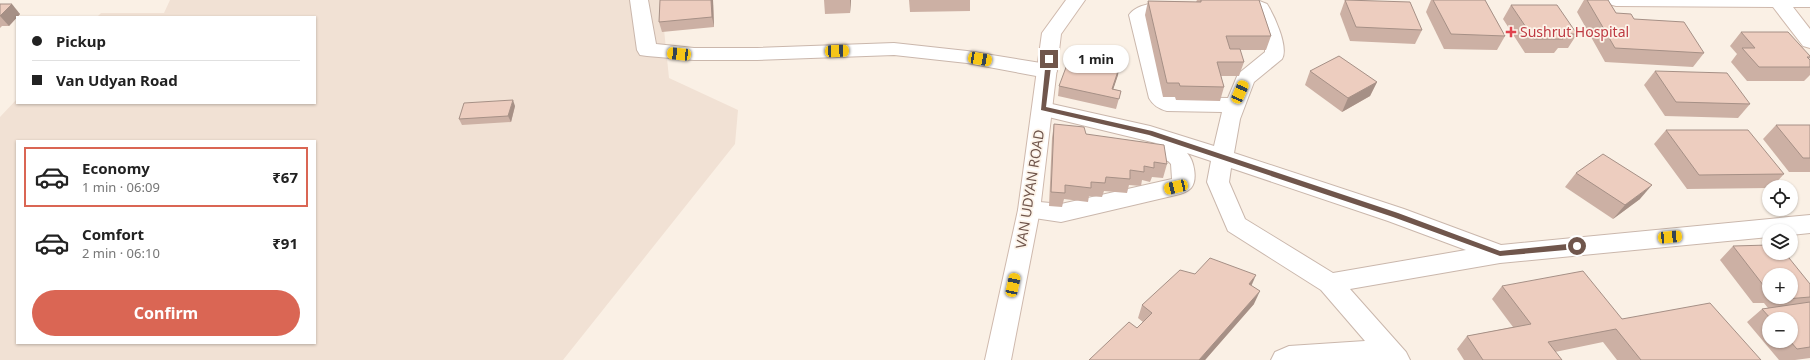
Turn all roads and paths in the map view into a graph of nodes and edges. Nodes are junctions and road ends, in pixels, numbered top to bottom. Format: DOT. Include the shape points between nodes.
graph roads {
  1 [pos="639,0"];
  2 [pos="1076,0"];
  3 [pos="1616,0"];
  4 [pos="1778,1"];
  5 [pos="1810,1"];
  6 [pos="1191,4"];
  7 [pos="1230,4"];
  8 [pos="1810,42"];
  9 [pos="1047,71"];
  10 [pos="1234,104"];
  11 [pos="1043,109"];
  12 [pos="1100,121"];
  13 [pos="1148,141"];
  14 [pos="1222,158"];
  15 [pos="1029,210"];
  16 [pos="1810,224"];
  17 [pos="1500,254"];
  18 [pos="1330,283"];
  19 [pos="1392,355"];
  20 [pos="998,360"];
  21 [pos="1284,360"];
  1 -- 9 [label="street" via="647,50 694,54 757,54 894,49 967,57"];
  2 -- 9 [label="street, VAN UDYAN ROAD" via="1052,33"];
  3 -- 4 [label="street"];
  4 -- 5 [label="street"];
  4 -- 8 [label="street"];
  6 -- 10 [label="street" via="1186,7 1145,11 1138,15 1159,98 1167,104"];
  7 -- 10 [label="street" via="1253,4 1260,8 1275,46 1275,54 1245,79"];
  9 -- 11 [label="street, VAN UDYAN ROAD"];
  10 -- 14 [label="street"];
  11 -- 12 [label="street"];
  11 -- 15 [label="street, VAN UDYAN ROAD"];
  12 -- 13 [label="street"];
  12 -- 13 [label="street" via="1098,142"];
  13 -- 14 [label="street"];
  13 -- 15 [label="street" via="1182,161 1183,182 1176,187 1061,213"];
  14 -- 17 [label="street" via="1396,215"];
  14 -- 18 [label="street" via="1218,182 1236,225"];
  15 -- 20 [label="street, VAN UDYAN ROAD"];
  16 -- 17 [label="street"];
  17 -- 18 [label="street"];
  18 -- 19 [label="street"];
  19 -- 21 [label="street" via="1289,357"];
}
